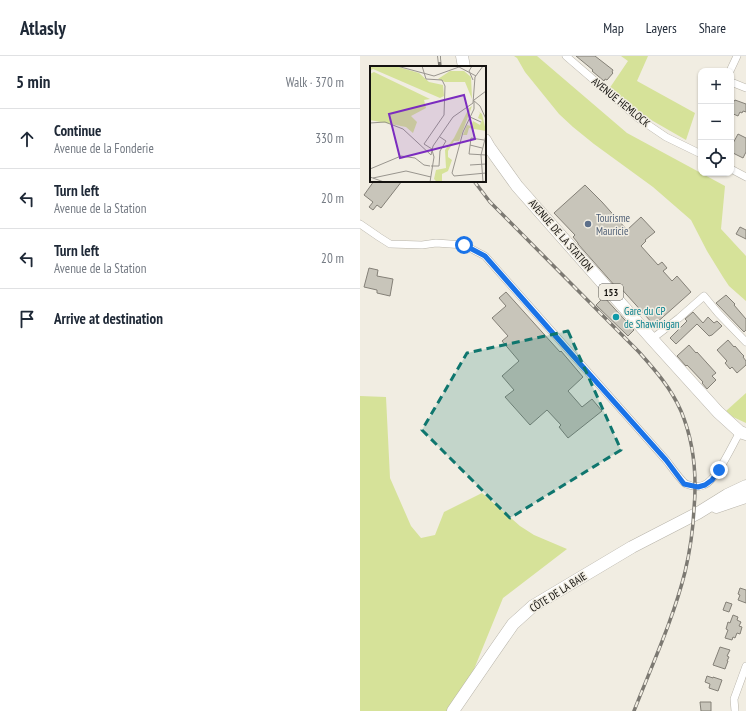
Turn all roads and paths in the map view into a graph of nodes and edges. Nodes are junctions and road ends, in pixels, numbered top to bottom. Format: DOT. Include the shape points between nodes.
graph roads {
  1 [pos="462,56"];
  2 [pos="566,56"];
  3 [pos="737,56"];
  4 [pos="464,66"];
  5 [pos="731,68"];
  6 [pos="734,83"];
  7 [pos="746,88"];
  8 [pos="486,142"];
  9 [pos="698,153"];
  10 [pos="734,171"];
  11 [pos="746,177"];
  12 [pos="360,224"];
  13 [pos="652,339"];
  14 [pos="746,342"];
  15 [pos="743,433"];
  16 [pos="746,480"];
  17 [pos="746,486"];
  18 [pos="727,495"];
  19 [pos="746,497"];
  20 [pos="698,513"];
  21 [pos="746,666"];
  22 [pos="453,711"];
  23 [pos="735,711"];
  1 -- 4 [label="main road"];
  2 -- 9 [label="street, AVENUE HEMLOCK" via="638,118 666,137"];
  3 -- 5 [label="street"];
  6 -- 7 [label="street"];
  8 -- 13 [label="main road, AVENUE DE LA STATION / 153" via="517,186"];
  10 -- 11 [label="street"];
  12 -- 15 [label="street, AVENUE DE LA STATION" via="390,244 464,245 485,256 666,460 684,484 698,487 712,480"];
  13 -- 14 [label="street" via="704,296"];
  13 -- 15 [label="main road, AVENUE DE LA STATION / 153" via="718,412"];
  16 -- 18 [label="main road"];
  17 -- 18 [label="main road"];
  18 -- 20 [label="main road"];
  19 -- 20 [label="main road"];
  20 -- 22 [label="main road, CÔTE DE LA BAIE" via="632,547 533,606 513,624"];
  21 -- 23 [label="street" via="734,699"];
}
